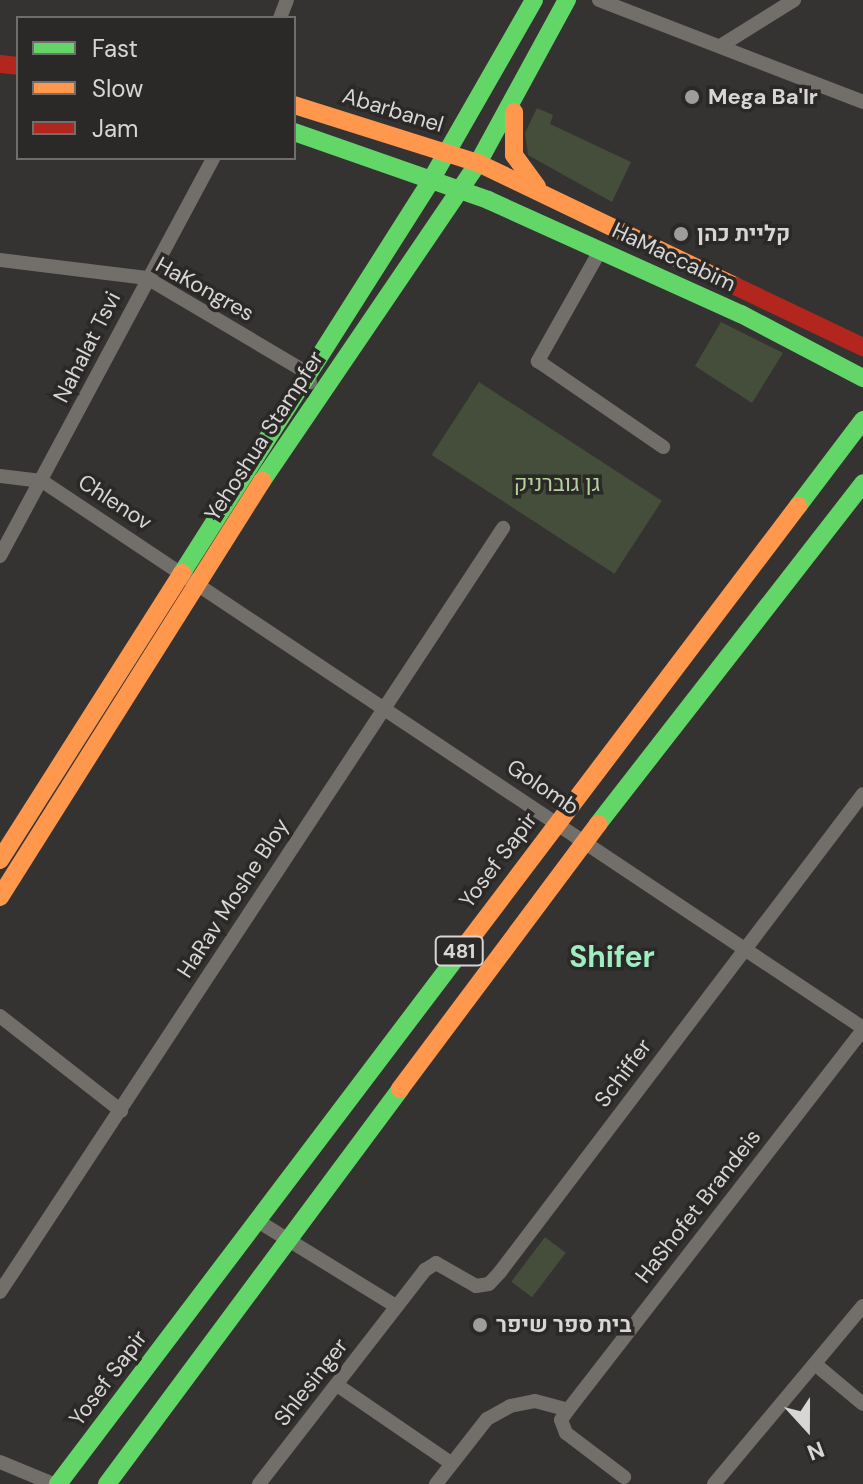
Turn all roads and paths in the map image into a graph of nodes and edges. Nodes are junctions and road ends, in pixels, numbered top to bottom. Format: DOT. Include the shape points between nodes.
graph roads {
  1 [pos="534,0"];
  2 [pos="567,0"];
  3 [pos="599,0"];
  4 [pos="794,0"];
  5 [pos="722,45"];
  6 [pos="863,102"];
  7 [pos="515,103"];
  8 [pos="296,106"];
  9 [pos="296,133"];
  10 [pos="448,152"];
  11 [pos="212,160"];
  12 [pos="478,163"];
  13 [pos="431,180"];
  14 [pos="460,191"];
  15 [pos="543,193"];
  16 [pos="601,249"];
  17 [pos="0,260"];
  18 [pos="147,278"];
  19 [pos="863,347"];
  20 [pos="306,372"];
  21 [pos="863,378"];
  22 [pos="316,396"];
  23 [pos="863,420"];
  24 [pos="663,447"];
  25 [pos="0,476"];
  26 [pos="42,481"];
  27 [pos="863,483"];
  28 [pos="503,528"];
  29 [pos="0,556"];
  30 [pos="180,571"];
  31 [pos="199,582"];
  32 [pos="383,706"];
  33 [pos="863,794"];
  34 [pos="556,823"];
  35 [pos="584,841"];
  36 [pos="0,860"];
  37 [pos="0,897"];
  38 [pos="746,948"];
  39 [pos="0,1016"];
  40 [pos="863,1029"];
  41 [pos="121,1111"];
  42 [pos="256,1220"];
  43 [pos="287,1237"];
  44 [pos="0,1292"];
  45 [pos="396,1306"];
  46 [pos="863,1306"];
  47 [pos="815,1364"];
  48 [pos="337,1385"];
  49 [pos="863,1404"];
  50 [pos="568,1410"];
  51 [pos="0,1462"];
  52 [pos="451,1463"];
  53 [pos="624,1477"];
  54 [pos="34,1481"];
  55 [pos="55,1484"];
  56 [pos="107,1484"];
  57 [pos="259,1484"];
  58 [pos="436,1484"];
  59 [pos="714,1484"];
  1 -- 10 [label="street, Yehoshua Stampfer"];
  2 -- 7 [label="street, Yehoshua Stampfer"];
  3 -- 5 [label="street"];
  4 -- 5 [label="street"];
  5 -- 6 [label="street"];
  7 -- 12 [label="street, Yehoshua Stampfer"];
  7 -- 15 [label="street" via="514,155"];
  8 -- 10 [label="street, Abarbanel"];
  9 -- 13 [label="street"];
  10 -- 12 [label="street, Abarbanel"];
  10 -- 13 [label="street, Yehoshua Stampfer"];
  11 -- 18 [label="street, Nahalat Tsvi"];
  12 -- 14 [label="street, Yehoshua Stampfer"];
  12 -- 15 [label="street, HaMaccabim"];
  13 -- 14 [label="street"];
  13 -- 20 [label="street, Yehoshua Stampfer"];
  14 -- 16 [label="street, HaMaccabim"];
  14 -- 22 [label="street, Yehoshua Stampfer"];
  15 -- 19 [label="street, HaMaccabim"];
  16 -- 21 [label="street, HaMaccabim"];
  16 -- 24 [label="street" via="538,361"];
  17 -- 18 [label="street, HaKongres"];
  18 -- 20 [label="street, HaKongres"];
  18 -- 26 [label="street, Nahalat Tsvi"];
  20 -- 22 [label="street"];
  20 -- 30 [label="street, Yehoshua Stampfer"];
  22 -- 31 [label="street, Yehoshua Stampfer"];
  23 -- 34 [label="street, Yosef Sapir / 481"];
  25 -- 26 [label="street, Chlenov"];
  26 -- 29 [label="street, Nahalat Tsvi"];
  26 -- 30 [label="street, Chlenov"];
  27 -- 35 [label="street, 481"];
  28 -- 32 [label="street, HaRav Moshe Bloy"];
  30 -- 31 [label="street, Chlenov"];
  30 -- 36 [label="street, Yehoshua Stampfer"];
  31 -- 32 [label="street, Golomb"];
  31 -- 37 [label="street, Yehoshua Stampfer"];
  32 -- 34 [label="street, Golomb"];
  32 -- 41 [label="street, HaRav Moshe Bloy"];
  33 -- 38 [label="street, Schiffer"];
  34 -- 35 [label="street, Golomb"];
  34 -- 42 [label="street, Yosef Sapir / 481"];
  35 -- 38 [label="street, Golomb"];
  35 -- 43 [label="street, 481"];
  38 -- 40 [label="street, Golomb"];
  38 -- 45 [label="street, Schiffer" via="489,1284 476,1286 436,1263"];
  39 -- 41 [label="street"];
  40 -- 50 [label="street, HaShofet Brandeis"];
  41 -- 44 [label="street, HaRav Moshe Bloy"];
  42 -- 43 [label="street"];
  42 -- 55 [label="street, Yosef Sapir / 481"];
  43 -- 45 [label="street"];
  43 -- 56 [label="street, 481"];
  45 -- 48 [label="street, Shlesinger"];
  46 -- 47 [label="street"];
  47 -- 49 [label="street"];
  47 -- 59 [label="street"];
  48 -- 52 [label="street"];
  48 -- 57 [label="street, Shlesinger"];
  50 -- 52 [label="street" via="535,1401 510,1406 487,1419"];
  50 -- 53 [label="street" via="561,1420 566,1433"];
  51 -- 54 [label="street"];
  52 -- 58 [label="street"];
  54 -- 55 [label="street"];
}
